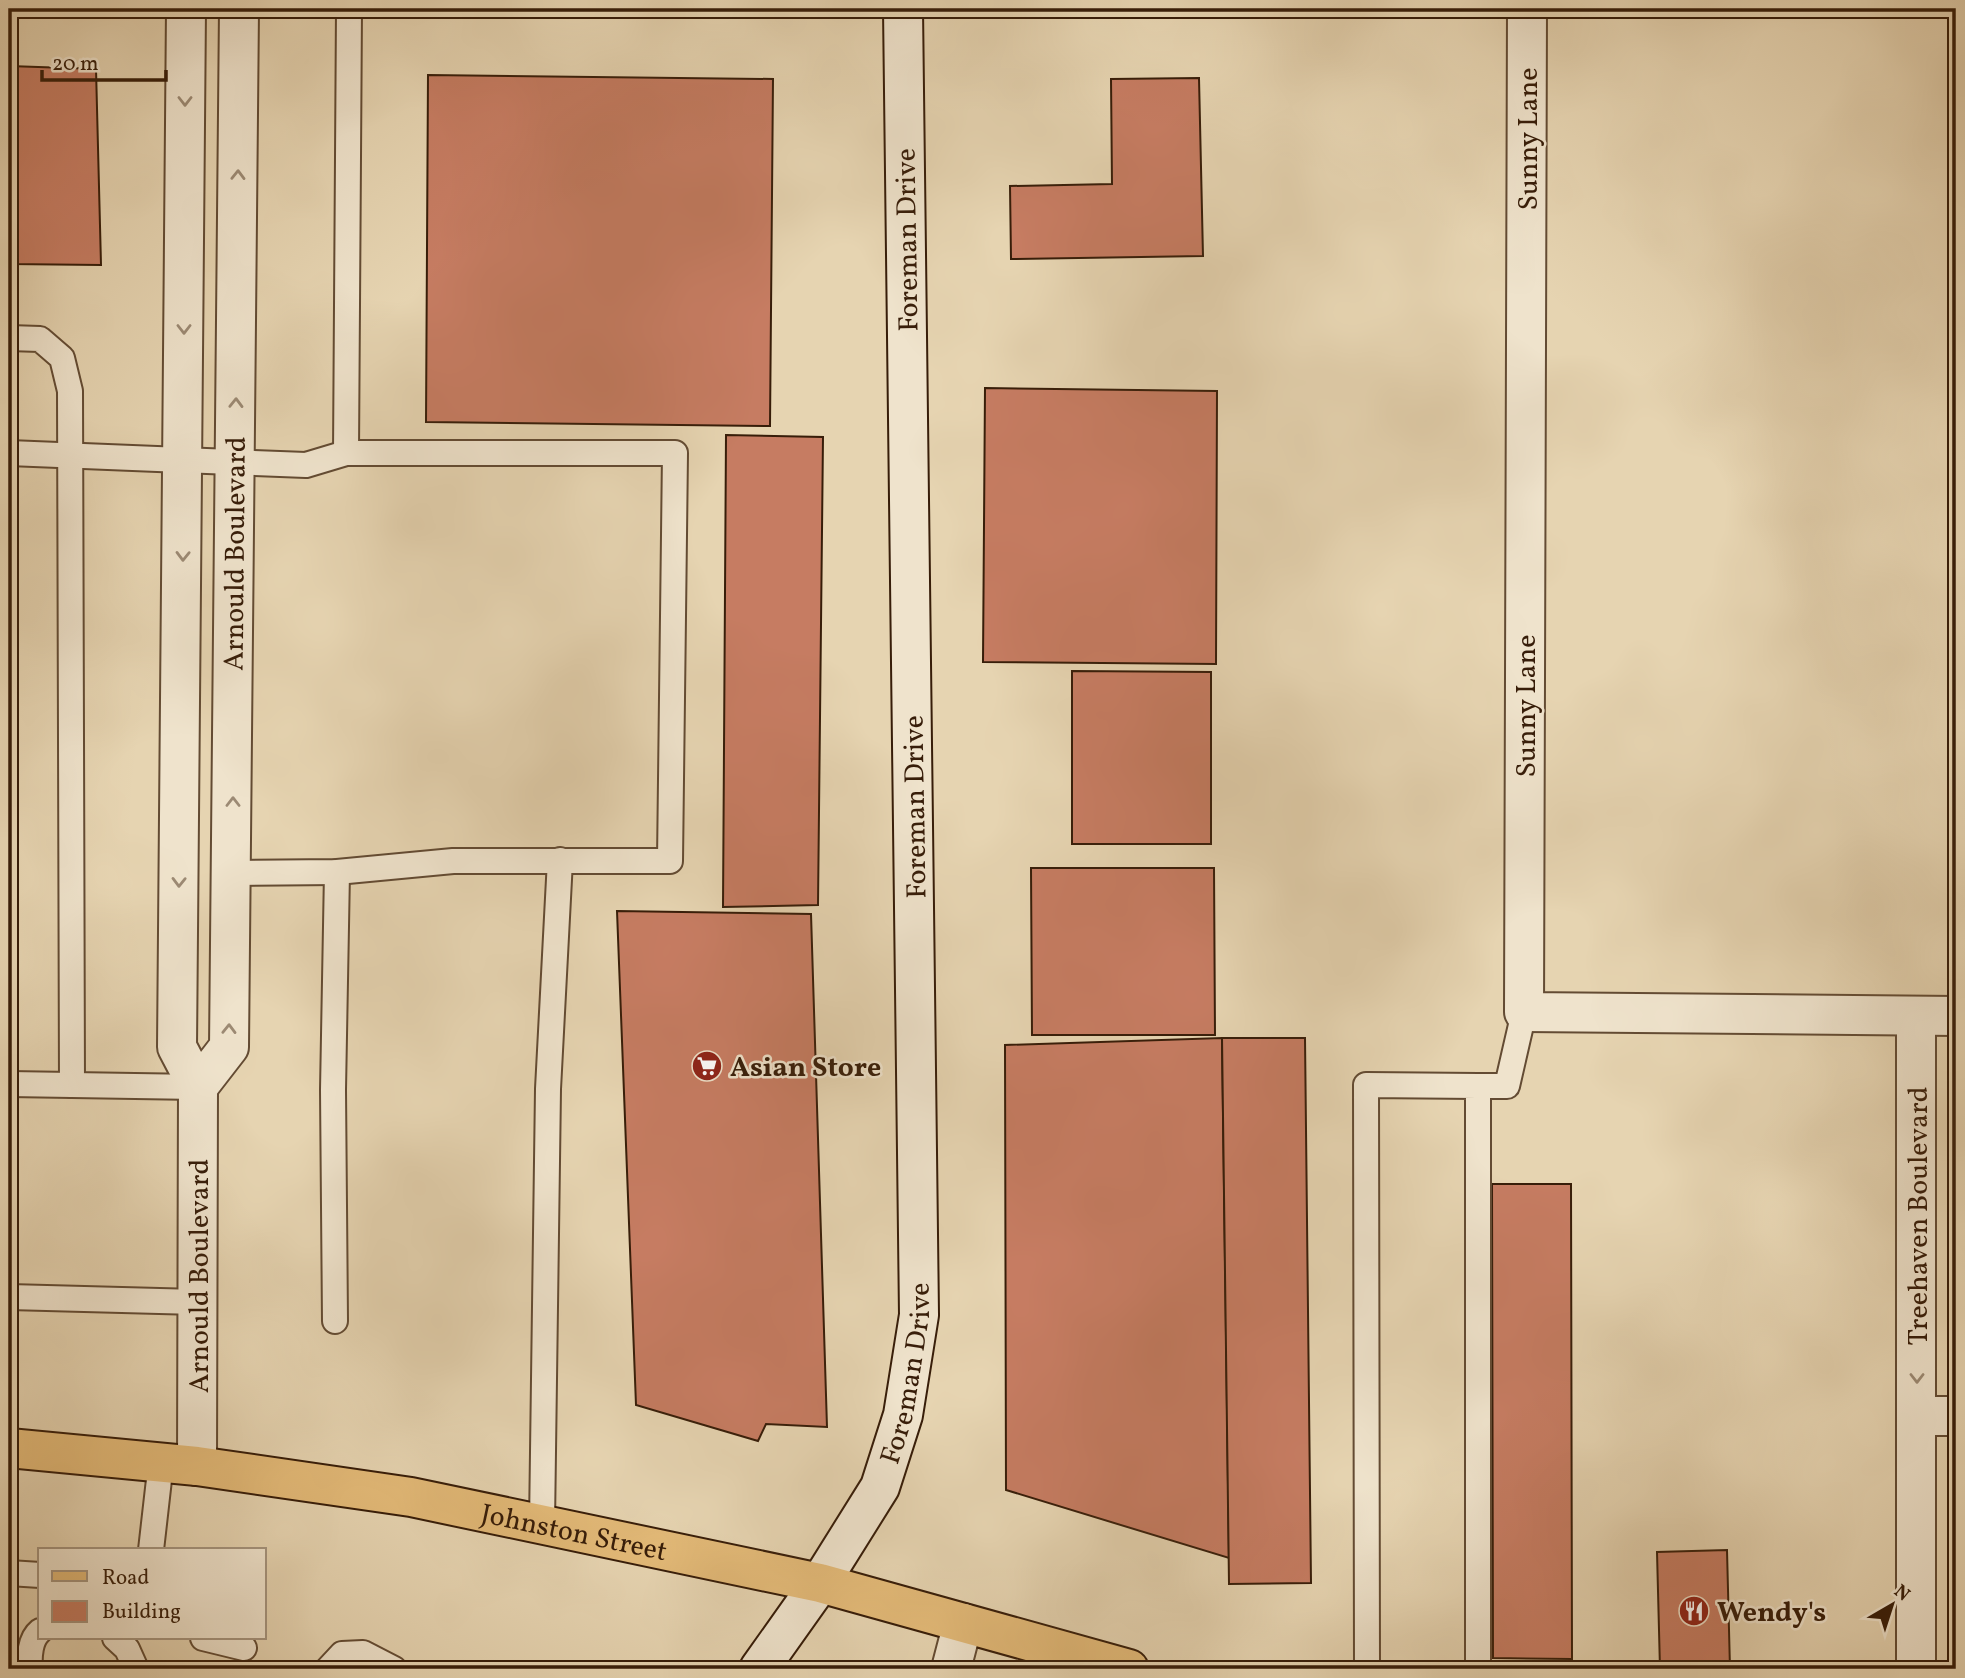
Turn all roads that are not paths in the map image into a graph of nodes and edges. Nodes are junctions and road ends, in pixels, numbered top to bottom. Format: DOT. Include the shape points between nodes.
graph roads {
  1 [pos="186,9"];
  2 [pos="239,9"];
  3 [pos="349,9"];
  4 [pos="903,9"];
  5 [pos="1527,9"];
  6 [pos="9,338"];
  7 [pos="9,453"];
  8 [pos="345,453"];
  9 [pos="71,454"];
  10 [pos="184,461"];
  11 [pos="235,462"];
  12 [pos="560,860"];
  13 [pos="232,873"];
  14 [pos="337,873"];
  15 [pos="1524,1012"];
  16 [pos="1916,1016"];
  17 [pos="1956,1017"];
  18 [pos="9,1084"];
  19 [pos="72,1085"];
  20 [pos="1478,1086"];
  21 [pos="198,1087"];
  22 [pos="9,1297"];
  23 [pos="197,1302"];
  24 [pos="335,1321"];
  25 [pos="1917,1416"];
  26 [pos="1956,1416"];
  27 [pos="9,1448"];
  28 [pos="179,1464"];
  29 [pos="542,1524"];
  30 [pos="152,1548"];
  31 [pos="9,1573"];
  32 [pos="38,1575"];
  33 [pos="820,1583"];
  34 [pos="963,1623"];
  35 [pos="38,1632"];
  36 [pos="117,1640"];
  37 [pos="212,1640"];
  38 [pos="244,1647"];
  39 [pos="30,1669"];
  40 [pos="136,1669"];
  41 [pos="328,1669"];
  42 [pos="394,1669"];
  43 [pos="760,1669"];
  44 [pos="951,1669"];
  45 [pos="1129,1669"];
  46 [pos="1367,1669"];
  47 [pos="1478,1669"];
  48 [pos="1916,1669"];
  1 -- 10 [label="street, Arnould Boulevard, one-way"];
  11 -- 2 [label="street, Arnould Boulevard, one-way"];
  3 -- 8 [label="lane"];
  4 -- 33 [label="street, Foreman Drive" via="919,1315 903,1415 880,1487"];
  5 -- 15 [label="street, Sunny Lane"];
  6 -- 9 [label="lane" via="40,339 62,358 70,391"];
  7 -- 9 [label="lane"];
  8 -- 11 [label="lane" via="306,465"];
  8 -- 12 [label="lane" via="675,453 670,861"];
  9 -- 10 [label="lane"];
  9 -- 19 [label="lane"];
  10 -- 11 [label="lane"];
  10 -- 21 [label="street, Arnould Boulevard, one-way" via="177,1047"];
  13 -- 11 [label="street, Arnould Boulevard, one-way"];
  12 -- 14 [label="lane" via="453,861"];
  12 -- 29 [label="lane" via="548,1089"];
  13 -- 14 [label="lane"];
  21 -- 13 [label="street, Arnould Boulevard, one-way" via="229,1048"];
  14 -- 24 [label="lane"];
  15 -- 16 [label="street"];
  15 -- 20 [label="lane" via="1507,1086"];
  16 -- 17 [label="street"];
  16 -- 25 [label="street, Treehaven Boulevard, one-way"];
  18 -- 19 [label="lane"];
  19 -- 21 [label="lane"];
  20 -- 46 [label="lane" via="1366,1085"];
  20 -- 47 [label="lane"];
  21 -- 23 [label="street, Arnould Boulevard"];
  22 -- 23 [label="lane"];
  23 -- 28 [label="street, Arnould Boulevard"];
  25 -- 26 [label="street"];
  25 -- 48 [label="street, Treehaven Boulevard"];
  27 -- 28 [label="main road, Johnston Street"];
  28 -- 29 [label="main road, Johnston Street" via="411,1497"];
  28 -- 30 [label="lane"];
  29 -- 33 [label="main road, Johnston Street"];
  31 -- 32 [label="lane"];
  33 -- 34 [label="main road, Johnston Street"];
  33 -- 43 [label="street, Foreman Drive"];
  34 -- 44 [label="street"];
  34 -- 45 [label="main road, Johnston Street"];
  35 -- 39 [label="lane"];
  36 -- 40 [label="lane"];
  37 -- 38 [label="lane"];
  41 -- 42 [label="lane" via="342,1654 363,1653"];
}
